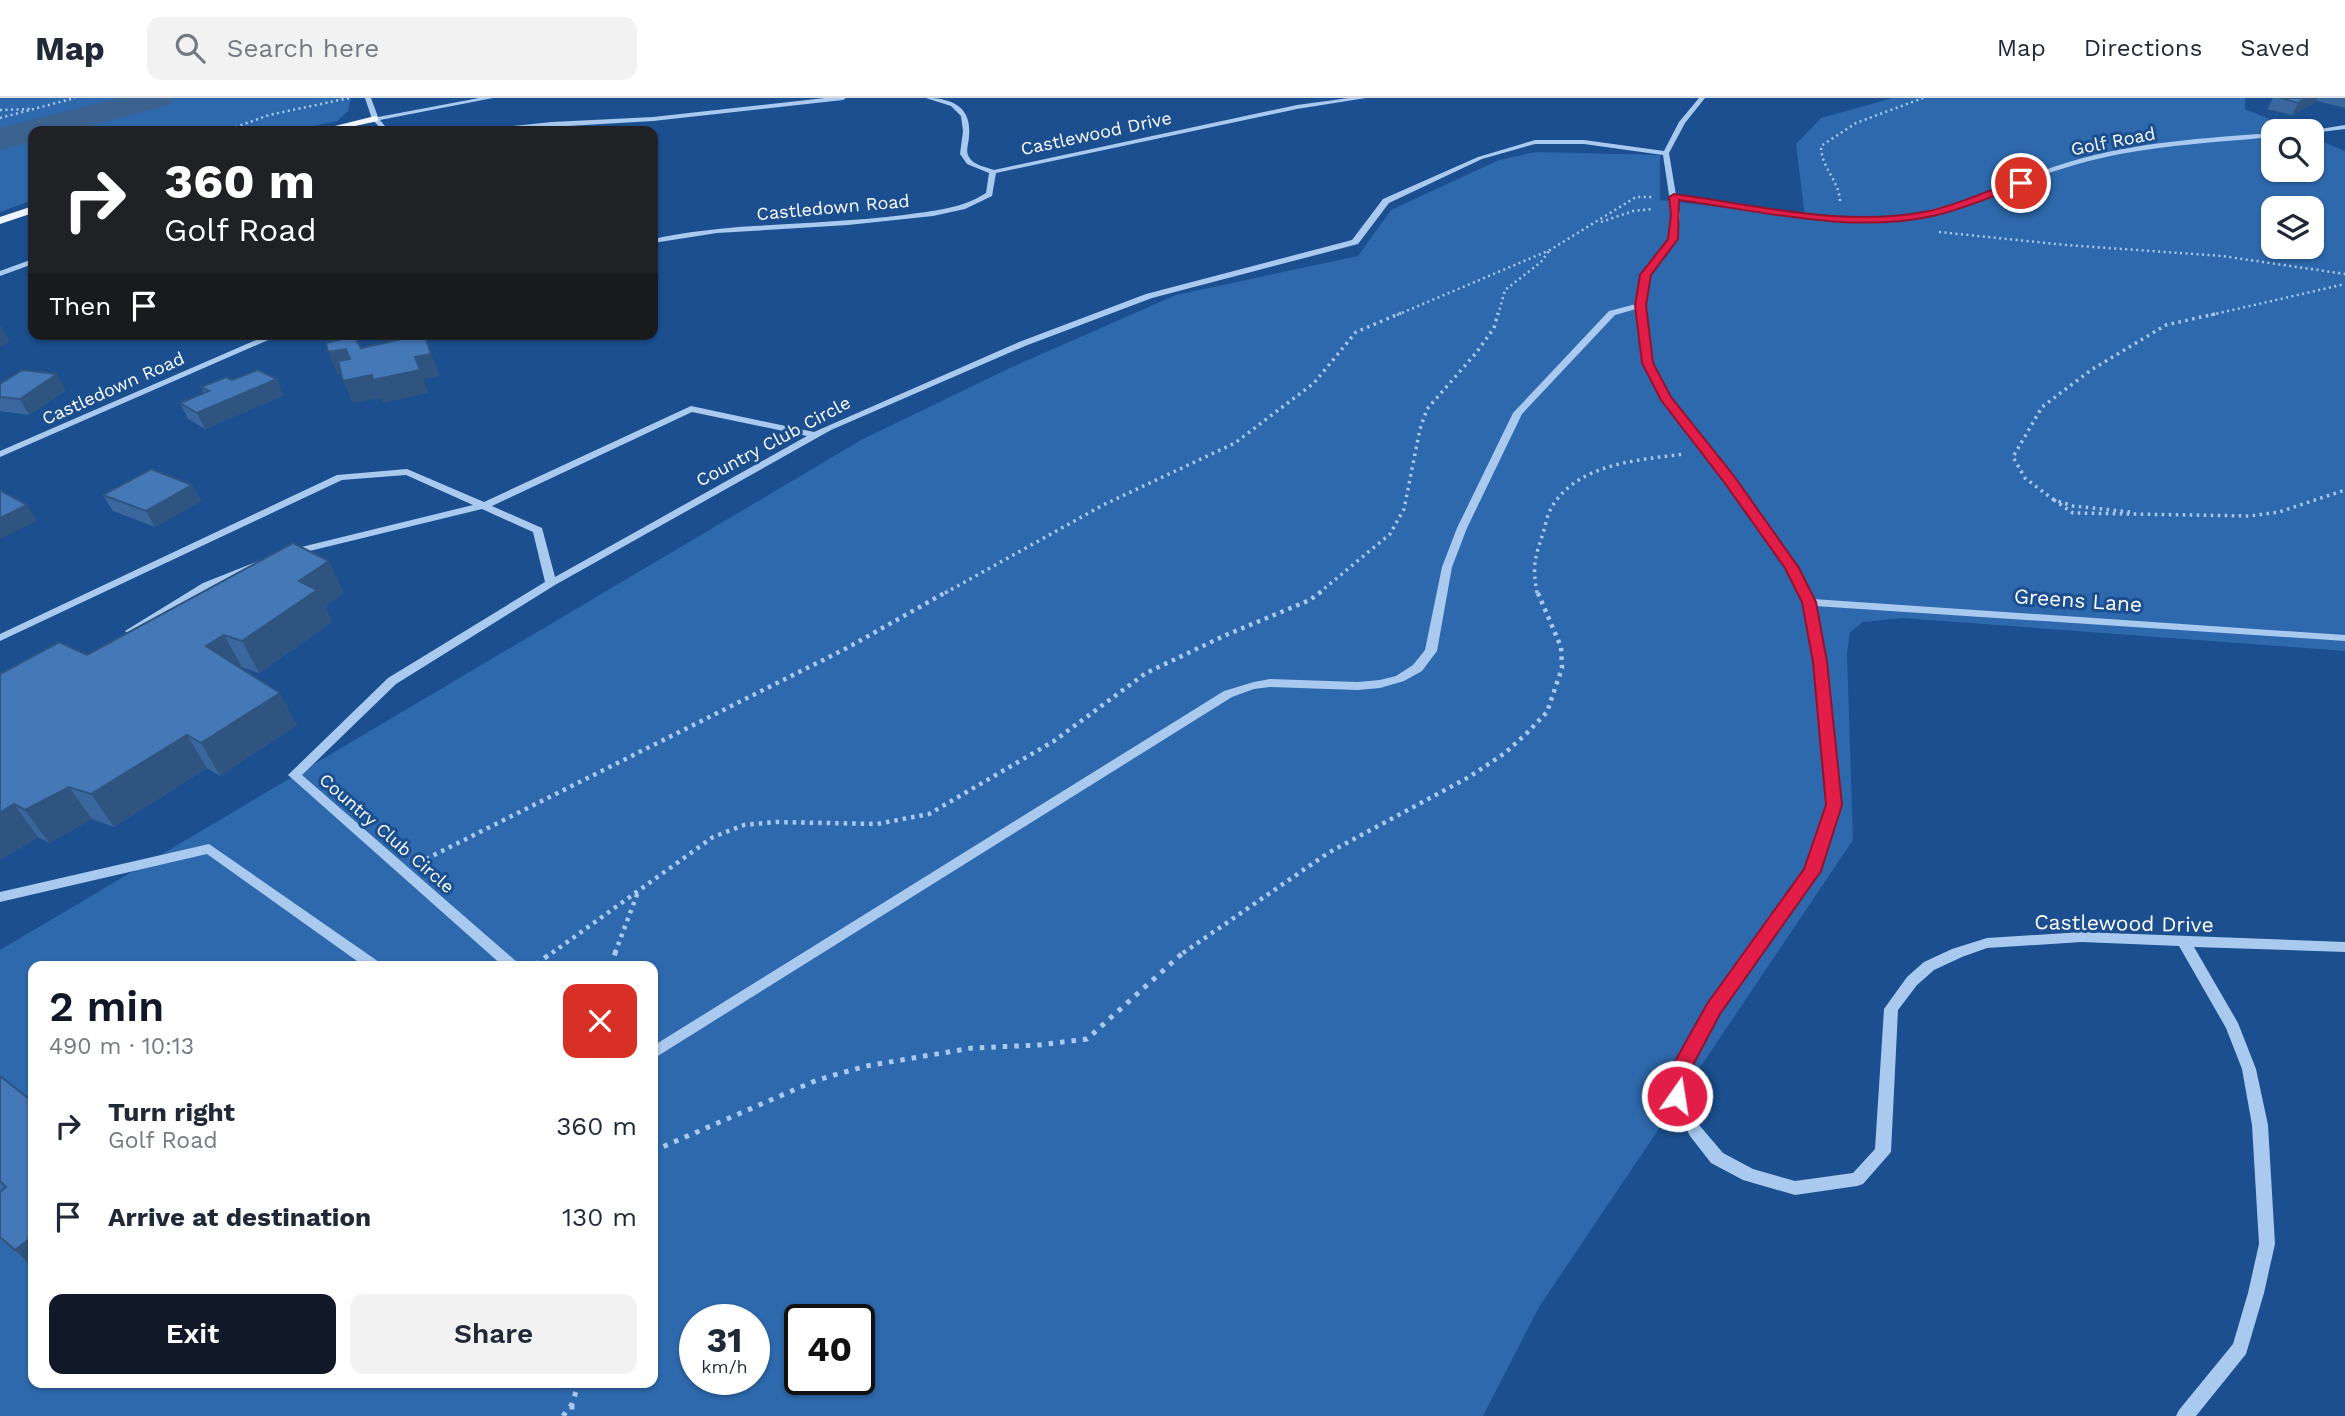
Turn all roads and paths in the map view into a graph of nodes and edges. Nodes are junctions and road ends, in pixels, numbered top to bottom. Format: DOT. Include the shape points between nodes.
graph roads {
  1 [pos="75,98"];
  2 [pos="352,98"];
  3 [pos="368,98"];
  4 [pos="490,98"];
  5 [pos="843,98"];
  6 [pos="929,98"];
  7 [pos="1363,98"];
  8 [pos="1702,98"];
  9 [pos="1923,98"];
  10 [pos="941,99"];
  11 [pos="31,109"];
  12 [pos="0,110"];
  13 [pos="0,118"];
  14 [pos="375,120"];
  15 [pos="239,126"];
  16 [pos="345,126"];
  17 [pos="381,126"];
  18 [pos="533,126"];
  19 [pos="2345,127"];
  20 [pos="2324,129"];
  21 [pos="2261,136"];
  22 [pos="1666,153"];
  23 [pos="993,172"];
  24 [pos="1671,201"];
  25 [pos="28,211"];
  26 [pos="1838,219"];
  27 [pos="0,221"];
  28 [pos="1594,224"];
  29 [pos="1937,232"];
  30 [pos="658,240"];
  31 [pos="1550,250"];
  32 [pos="28,263"];
  33 [pos="0,274"];
  34 [pos="2345,274"];
  35 [pos="2345,284"];
  36 [pos="1640,305"];
  37 [pos="264,340"];
  38 [pos="815,435"];
  39 [pos="1706,451"];
  40 [pos="0,454"];
  41 [pos="2345,490"];
  42 [pos="486,505"];
  43 [pos="551,583"];
  44 [pos="1809,602"];
  45 [pos="131,631"];
  46 [pos="0,638"];
  47 [pos="2345,638"];
  48 [pos="403,870"];
  49 [pos="639,889"];
  50 [pos="0,897"];
  51 [pos="2184,942"];
  52 [pos="2345,947"];
  53 [pos="367,961"];
  54 [pos="506,961"];
  55 [pos="541,961"];
  56 [pos="612,961"];
  57 [pos="658,1050"];
  58 [pos="658,1149"];
  59 [pos="577,1388"];
  60 [pos="572,1404"];
  61 [pos="563,1416"];
  62 [pos="572,1416"];
  63 [pos="2185,1416"];
  1 -- 11 [label="path"];
  2 -- 15 [label="path"];
  3 -- 14 [label="street"];
  4 -- 14 [label="street"];
  5 -- 18 [label="street" via="653,120"];
  6 -- 10 [label="street"];
  7 -- 23 [label="street, Castlewood Drive" via="1297,107"];
  8 -- 22 [label="street" via="1682,122"];
  9 -- 26 [label="path" via="1833,134 1821,146 1819,160 1841,193"];
  10 -- 23 [label="street" via="959,109 969,122 963,154 969,163"];
  11 -- 12 [label="path"];
  11 -- 13 [label="path"];
  14 -- 16 [label="main road"];
  14 -- 17 [label="street"];
  19 -- 20 [label="street"];
  21 -- 26 [label="street, Golf Road" via="2134,149 2072,163 1933,213 1894,219"];
  22 -- 24 [label="street, Castlewood Drive"];
  22 -- 38 [label="street, Country Club Circle" via="1584,142 1535,142 1480,158 1386,201 1355,242 1150,296 1022,344"];
  23 -- 30 [label="street, Castledown Road" via="989,194 974,205 947,211 874,222 706,232"];
  24 -- 26 [label="street, Golf Road"];
  24 -- 28 [label="path"];
  24 -- 28 [label="path" via="1636,197"];
  24 -- 36 [label="street, Castlewood Drive" via="1673,239 1645,275"];
  25 -- 27 [label="main road"];
  28 -- 31 [label="path"];
  29 -- 34 [label="path" via="2222,256"];
  31 -- 48 [label="path" via="1356,332 1314,383 1235,443 1103,505 847,648"];
  31 -- 49 [label="path" via="1505,289 1494,328 1427,408 1404,509 1390,534 1310,600 1146,673 1054,741 929,814 877,824 744,825 713,837"];
  32 -- 33 [label="street"];
  35 -- 41 [label="path" via="2166,325 2091,370 2042,407 2013,457 2035,489 2073,513 2250,516 2278,512"];
  36 -- 39 [label="street, Castlewood Drive" via="1648,363 1665,398"];
  36 -- 57 [label="street" via="1612,313 1518,413 1447,567 1431,651 1414,669 1376,685 1271,683 1228,694"];
  37 -- 40 [label="street, Castledown Road"];
  38 -- 42 [label="street" via="691,410"];
  38 -- 43 [label="street, Country Club Circle"];
  39 -- 44 [label="street, Castlewood Drive" via="1792,568"];
  39 -- 58 [label="path" via="1590,473 1567,487 1551,507 1533,566 1537,593 1561,647 1562,668 1547,712 1527,733 1469,777 1328,853 1181,954 1087,1039 972,1048 866,1066 817,1080"];
  42 -- 43 [label="street" via="538,530"];
  42 -- 45 [label="street" via="257,563 207,585"];
  42 -- 46 [label="street" via="407,472 340,477"];
  43 -- 48 [label="street, Country Club Circle" via="392,681 294,775"];
  44 -- 47 [label="street, Greens Lane"];
  44 -- 51 [label="street, Castlewood Drive" via="1820,662 1834,805 1812,871 1713,1009 1675,1080 1677,1096 1695,1131 1717,1158 1749,1175 1795,1188 1857,1179 1883,1152 1891,1009 1929,966 1987,943 2082,937"];
  48 -- 54 [label="street, Country Club Circle"];
  49 -- 55 [label="path"];
  49 -- 56 [label="path"];
  50 -- 53 [label="street" via="209,849"];
  51 -- 52 [label="street, Castlewood Drive"];
  51 -- 63 [label="street" via="2233,1027 2249,1069 2260,1125 2267,1244 2240,1348"];
  59 -- 60 [label="path"];
  60 -- 61 [label="path"];
  60 -- 62 [label="path"];
}
